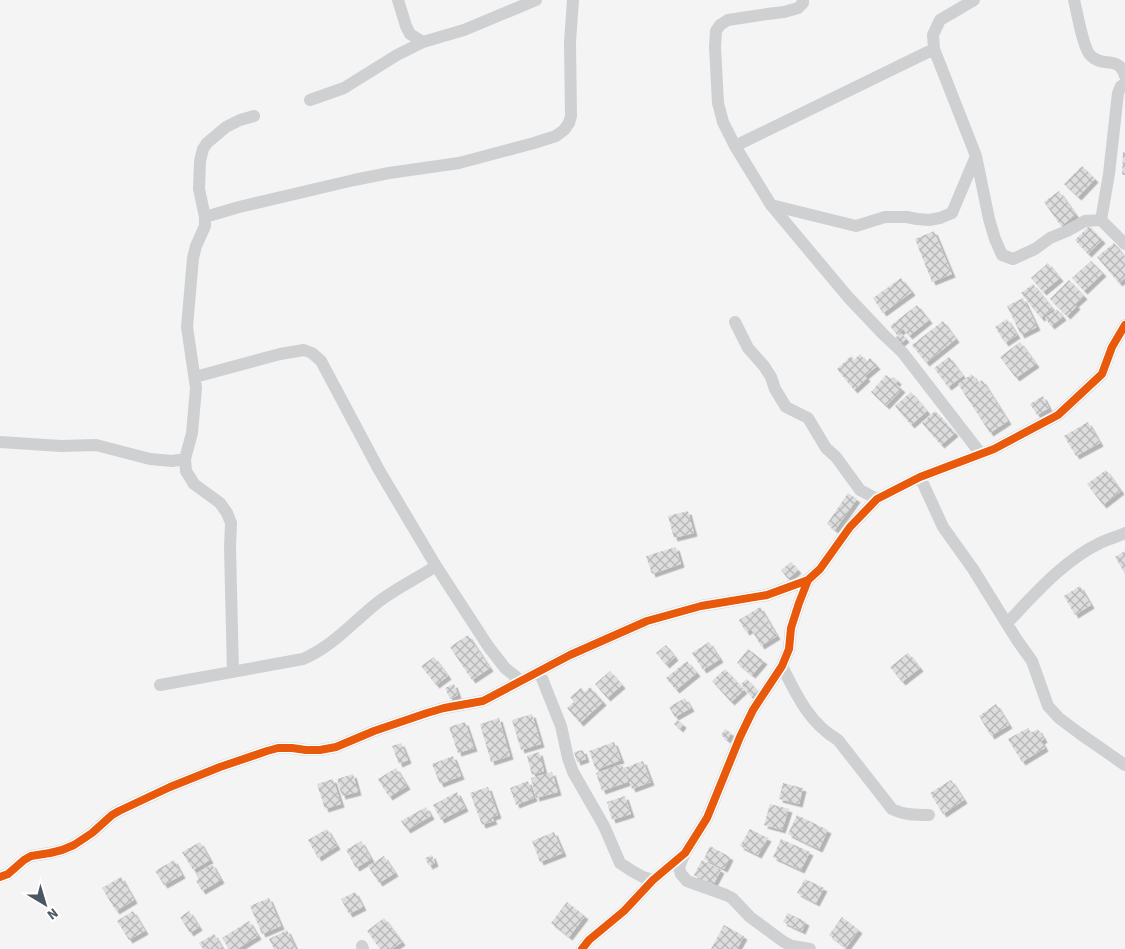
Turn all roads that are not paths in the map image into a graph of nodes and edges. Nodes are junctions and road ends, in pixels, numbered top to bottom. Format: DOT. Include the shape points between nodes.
graph roads {
  1 [pos="398,0"];
  2 [pos="536,0"];
  3 [pos="573,0"];
  4 [pos="803,0"];
  5 [pos="974,0"];
  6 [pos="1074,0"];
  7 [pos="423,42"];
  8 [pos="934,48"];
  9 [pos="1125,76"];
  10 [pos="1125,84"];
  11 [pos="310,100"];
  12 [pos="254,116"];
  13 [pos="735,146"];
  14 [pos="976,156"];
  15 [pos="771,205"];
  16 [pos="204,217"];
  17 [pos="1101,220"];
  18 [pos="1125,244"];
  19 [pos="735,322"];
  20 [pos="1125,325"];
  21 [pos="195,377"];
  22 [pos="0,442"];
  23 [pos="981,454"];
  24 [pos="185,459"];
  25 [pos="920,477"];
  26 [pos="877,499"];
  27 [pos="1125,533"];
  28 [pos="436,566"];
  29 [pos="808,580"];
  30 [pos="1007,623"];
  31 [pos="782,666"];
  32 [pos="234,672"];
  33 [pos="539,672"];
  34 [pos="521,681"];
  35 [pos="160,685"];
  36 [pos="1125,765"];
  37 [pos="929,815"];
  38 [pos="685,853"];
  39 [pos="0,877"];
  40 [pos="653,880"];
  41 [pos="582,949"];
  42 [pos="810,949"];
  1 -- 7 [label="street" via="410,34"];
  2 -- 7 [label="street" via="464,30"];
  3 -- 16 [label="street" via="571,116 564,130 556,136 459,163 363,178"];
  4 -- 13 [label="street" via="798,8 784,12 728,20 716,31 718,104"];
  5 -- 8 [label="street" via="940,20 933,35"];
  6 -- 9 [label="street" via="1090,56 1120,65"];
  7 -- 11 [label="street" via="344,88"];
  8 -- 13 [label="street"];
  8 -- 14 [label="street"];
  10 -- 17 [label="street" via="1118,93"];
  12 -- 16 [label="street" via="226,127 203,149 199,189"];
  13 -- 15 [label="street"];
  14 -- 15 [label="street" via="952,213 940,218 885,216 856,226"];
  14 -- 17 [label="street" via="989,219 1002,255 1013,259 1085,222"];
  15 -- 23 [label="street" via="848,297 903,353"];
  16 -- 21 [label="street" via="205,226 193,258 187,327"];
  17 -- 18 [label="street"];
  19 -- 26 [label="street" via="748,348 771,377 786,407 808,418 826,448 860,490"];
  20 -- 23 [label="street" via="1102,374 1071,404 1058,415"];
  21 -- 24 [label="street" via="192,433"];
  21 -- 28 [label="street" via="288,353 304,350 312,353 321,361 379,470"];
  22 -- 24 [label="street" via="96,445 150,459 172,462"];
  23 -- 25 [label="street"];
  24 -- 32 [label="street" via="186,472 194,484 220,503 231,523"];
  25 -- 26 [label="street"];
  25 -- 30 [label="street" via="943,527"];
  26 -- 29 [label="street" via="850,526 820,569"];
  27 -- 30 [label="street" via="1078,556"];
  28 -- 32 [label="street" via="375,604 316,654"];
  28 -- 34 [label="street" via="488,646 505,668"];
  29 -- 31 [label="street"];
  29 -- 33 [label="street" via="766,595 701,606 647,621"];
  30 -- 36 [label="street" via="1032,661 1048,706 1059,718"];
  31 -- 37 [label="street" via="800,703 820,727 838,740 892,810"];
  31 -- 38 [label="street" via="753,710 707,818"];
  32 -- 35 [label="street"];
  33 -- 34 [label="street"];
  33 -- 40 [label="street" via="561,726 573,772 620,862"];
  34 -- 39 [label="street" via="483,701 427,712 336,747 320,750 278,748 220,767 119,811 74,845 31,856"];
  38 -- 40 [label="street"];
  38 -- 42 [label="street" via="679,867 684,878 732,898 750,917 784,942"];
  40 -- 41 [label="street"];
}
